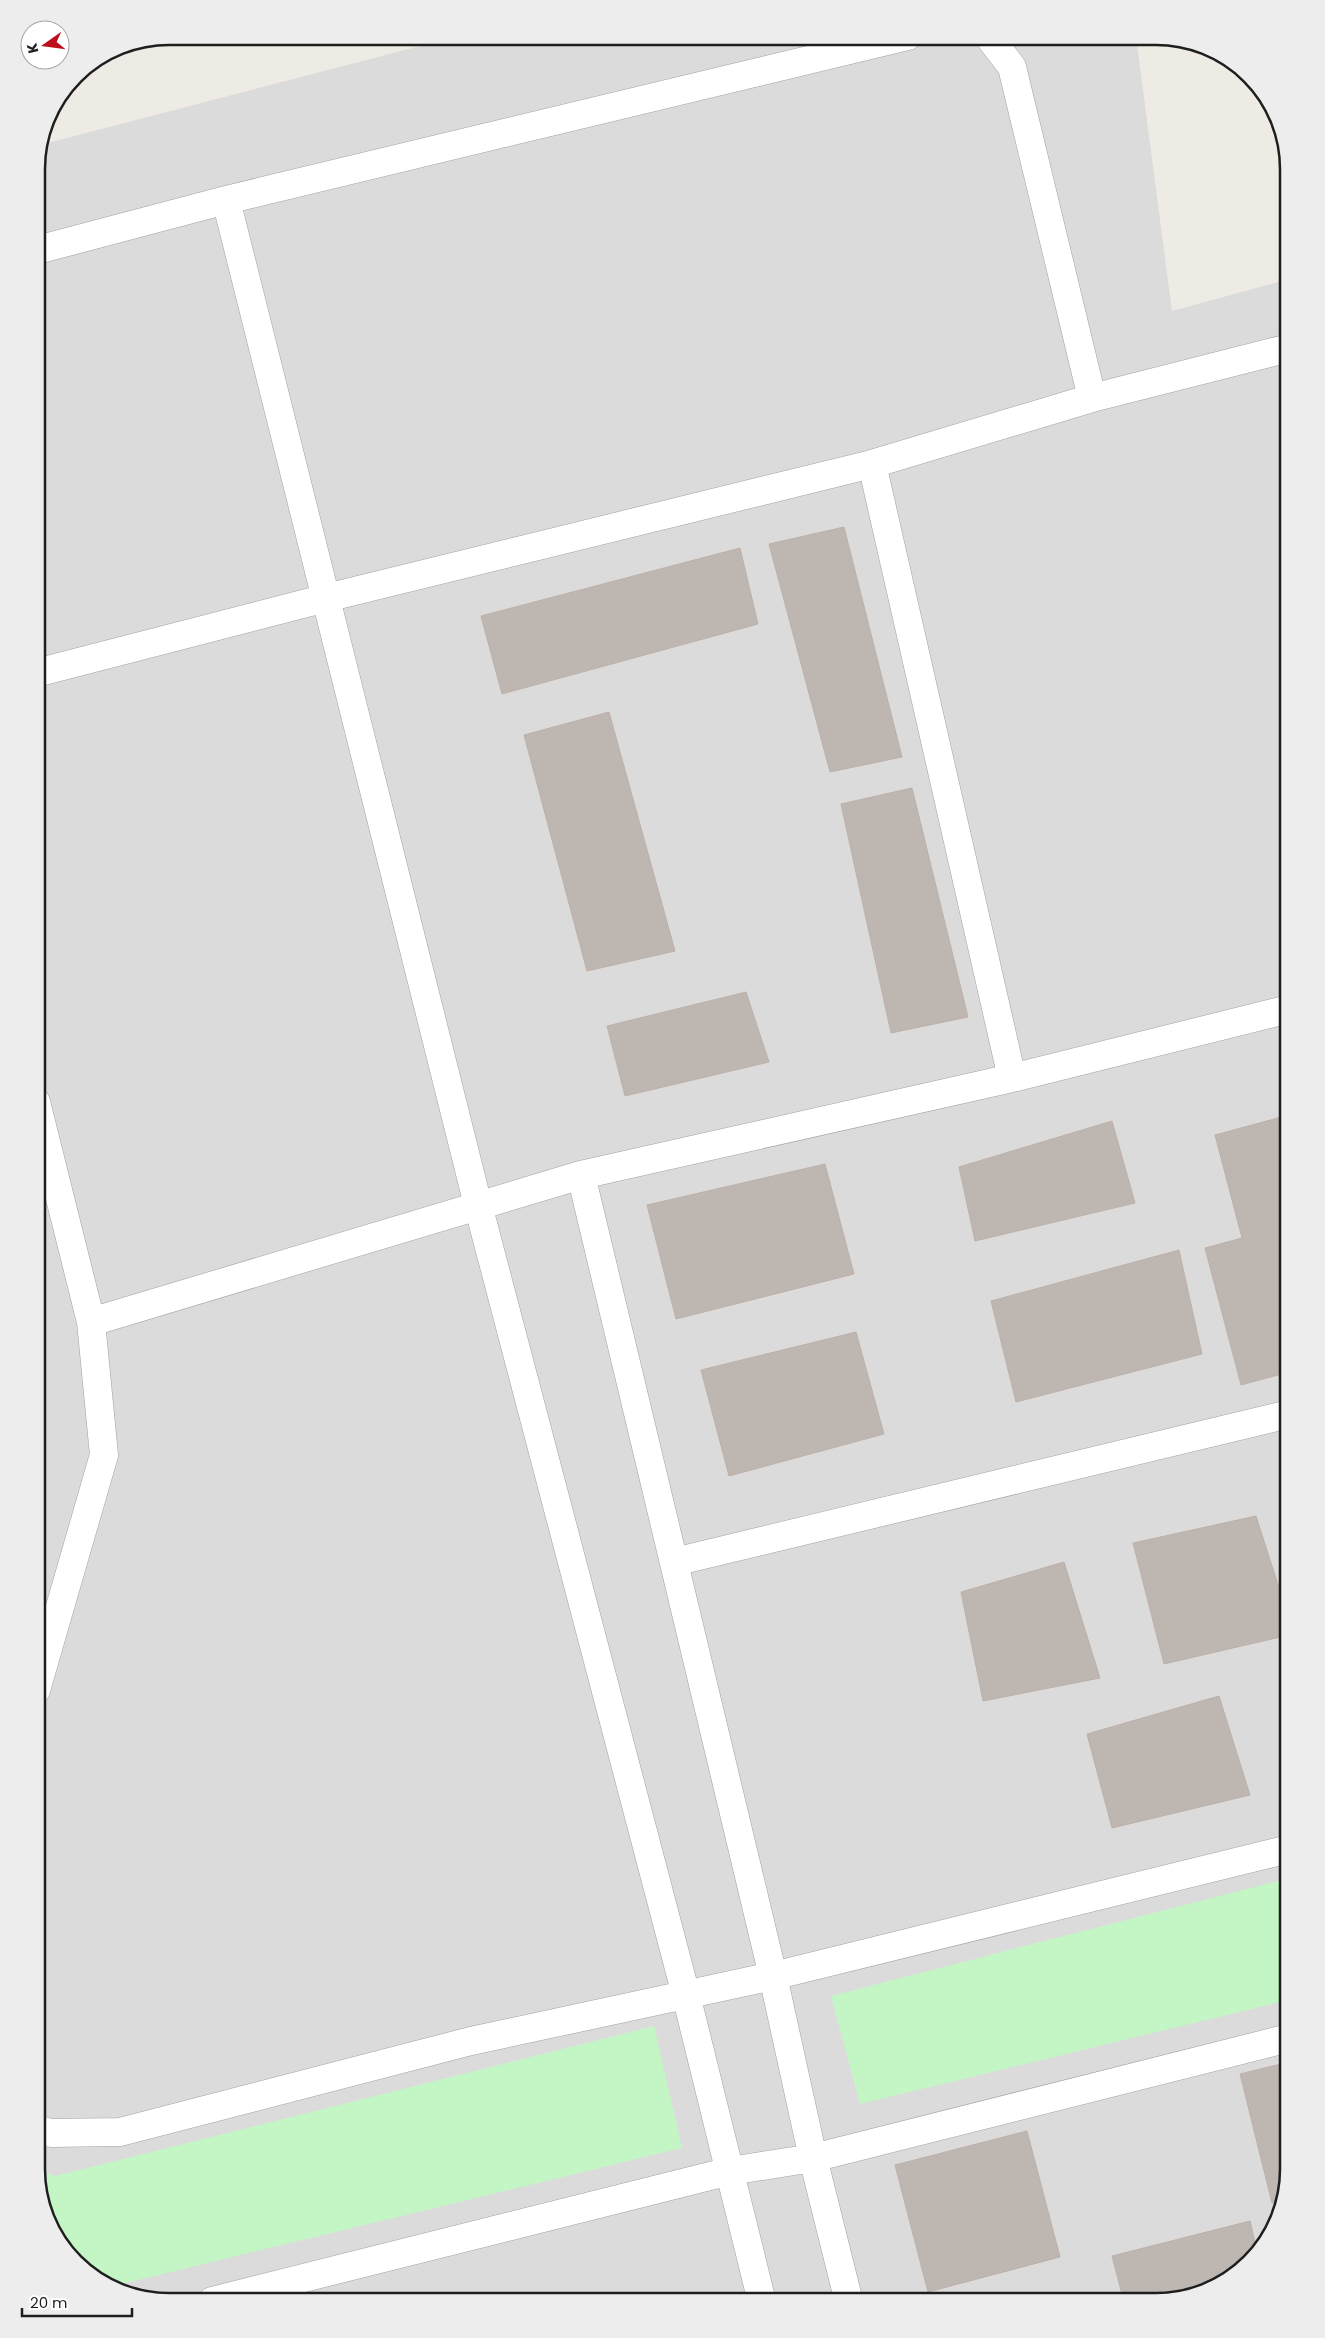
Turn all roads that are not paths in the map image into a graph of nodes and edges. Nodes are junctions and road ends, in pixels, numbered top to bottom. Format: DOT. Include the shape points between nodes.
graph roads {
  1 [pos="871,45"];
  2 [pos="996,45"];
  3 [pos="226,200"];
  4 [pos="45,248"];
  5 [pos="1280,350"];
  6 [pos="1092,398"];
  7 [pos="872,464"];
  8 [pos="326,598"];
  9 [pos="45,671"];
  10 [pos="1280,1011"];
  11 [pos="1012,1078"];
  12 [pos="45,1138"];
  13 [pos="581,1175"];
  14 [pos="478,1205"];
  15 [pos="91,1322"];
  16 [pos="1280,1416"];
  17 [pos="674,1562"];
  18 [pos="45,1659"];
  19 [pos="1280,1851"];
  20 [pos="773,1976"];
  21 [pos="686,1995"];
  22 [pos="1280,2040"];
  23 [pos="45,2131"];
  24 [pos="813,2158"];
  25 [pos="730,2171"];
  26 [pos="248,2293"];
  27 [pos="760,2293"];
  28 [pos="847,2293"];
  1 -- 3 [label="street"];
  2 -- 6 [label="street" via="1012,67"];
  3 -- 4 [label="street"];
  3 -- 8 [label="street"];
  5 -- 6 [label="street"];
  6 -- 7 [label="street"];
  7 -- 8 [label="street"];
  7 -- 11 [label="street"];
  8 -- 9 [label="street"];
  8 -- 14 [label="street"];
  10 -- 11 [label="street"];
  11 -- 13 [label="street"];
  12 -- 15 [label="street"];
  13 -- 14 [label="street"];
  13 -- 17 [label="street"];
  14 -- 15 [label="street"];
  14 -- 21 [label="street"];
  15 -- 18 [label="street" via="104,1454"];
  16 -- 17 [label="street"];
  17 -- 20 [label="street"];
  19 -- 20 [label="street"];
  20 -- 21 [label="street"];
  20 -- 24 [label="street"];
  21 -- 23 [label="street" via="471,2041 120,2132"];
  21 -- 25 [label="street"];
  22 -- 24 [label="street"];
  24 -- 25 [label="street"];
  24 -- 28 [label="street"];
  25 -- 26 [label="street"];
  25 -- 27 [label="street"];
}
